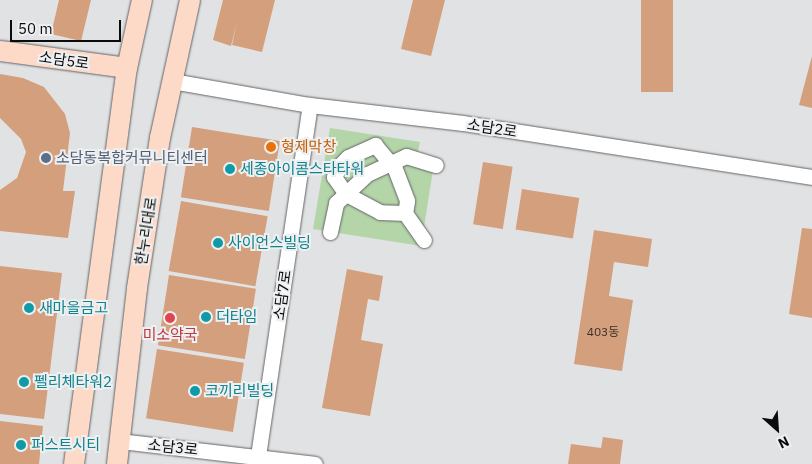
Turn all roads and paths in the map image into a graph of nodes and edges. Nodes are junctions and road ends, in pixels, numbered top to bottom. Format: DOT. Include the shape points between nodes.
graph roads {
  1 [pos="142,0"];
  2 [pos="190,0"];
  3 [pos="0,51"];
  4 [pos="127,68"];
  5 [pos="172,81"];
  6 [pos="310,105"];
  7 [pos="390,163"];
  8 [pos="436,165"];
  9 [pos="812,177"];
  10 [pos="346,194"];
  11 [pos="405,213"];
  12 [pos="330,232"];
  13 [pos="424,240"];
  14 [pos="120,441"];
  15 [pos="258,456"];
  16 [pos="74,464"];
  17 [pos="117,464"];
  18 [pos="316,464"];
  1 -- 4 [label="street"];
  2 -- 5 [label="street, 한누리대로"];
  3 -- 4 [label="street, 소담5로"];
  4 -- 16 [label="street"];
  5 -- 6 [label="street, 소담2로"];
  5 -- 14 [label="street, 한누리대로" via="137,288"];
  6 -- 9 [label="street, 소담2로" via="463,123"];
  6 -- 15 [label="street, 소담7로"];
  7 -- 8 [label="street" via="406,156"];
  7 -- 10 [label="street" via="367,174"];
  7 -- 10 [label="street" via="375,145 348,157 334,177"];
  7 -- 11 [label="street" via="407,201"];
  10 -- 11 [label="street" via="380,212"];
  10 -- 12 [label="street" via="336,203"];
  11 -- 13 [label="street"];
  14 -- 15 [label="street, 소담3로"];
  14 -- 17 [label="street, 한누리대로"];
  15 -- 18 [label="street, 소담3로"];
}
